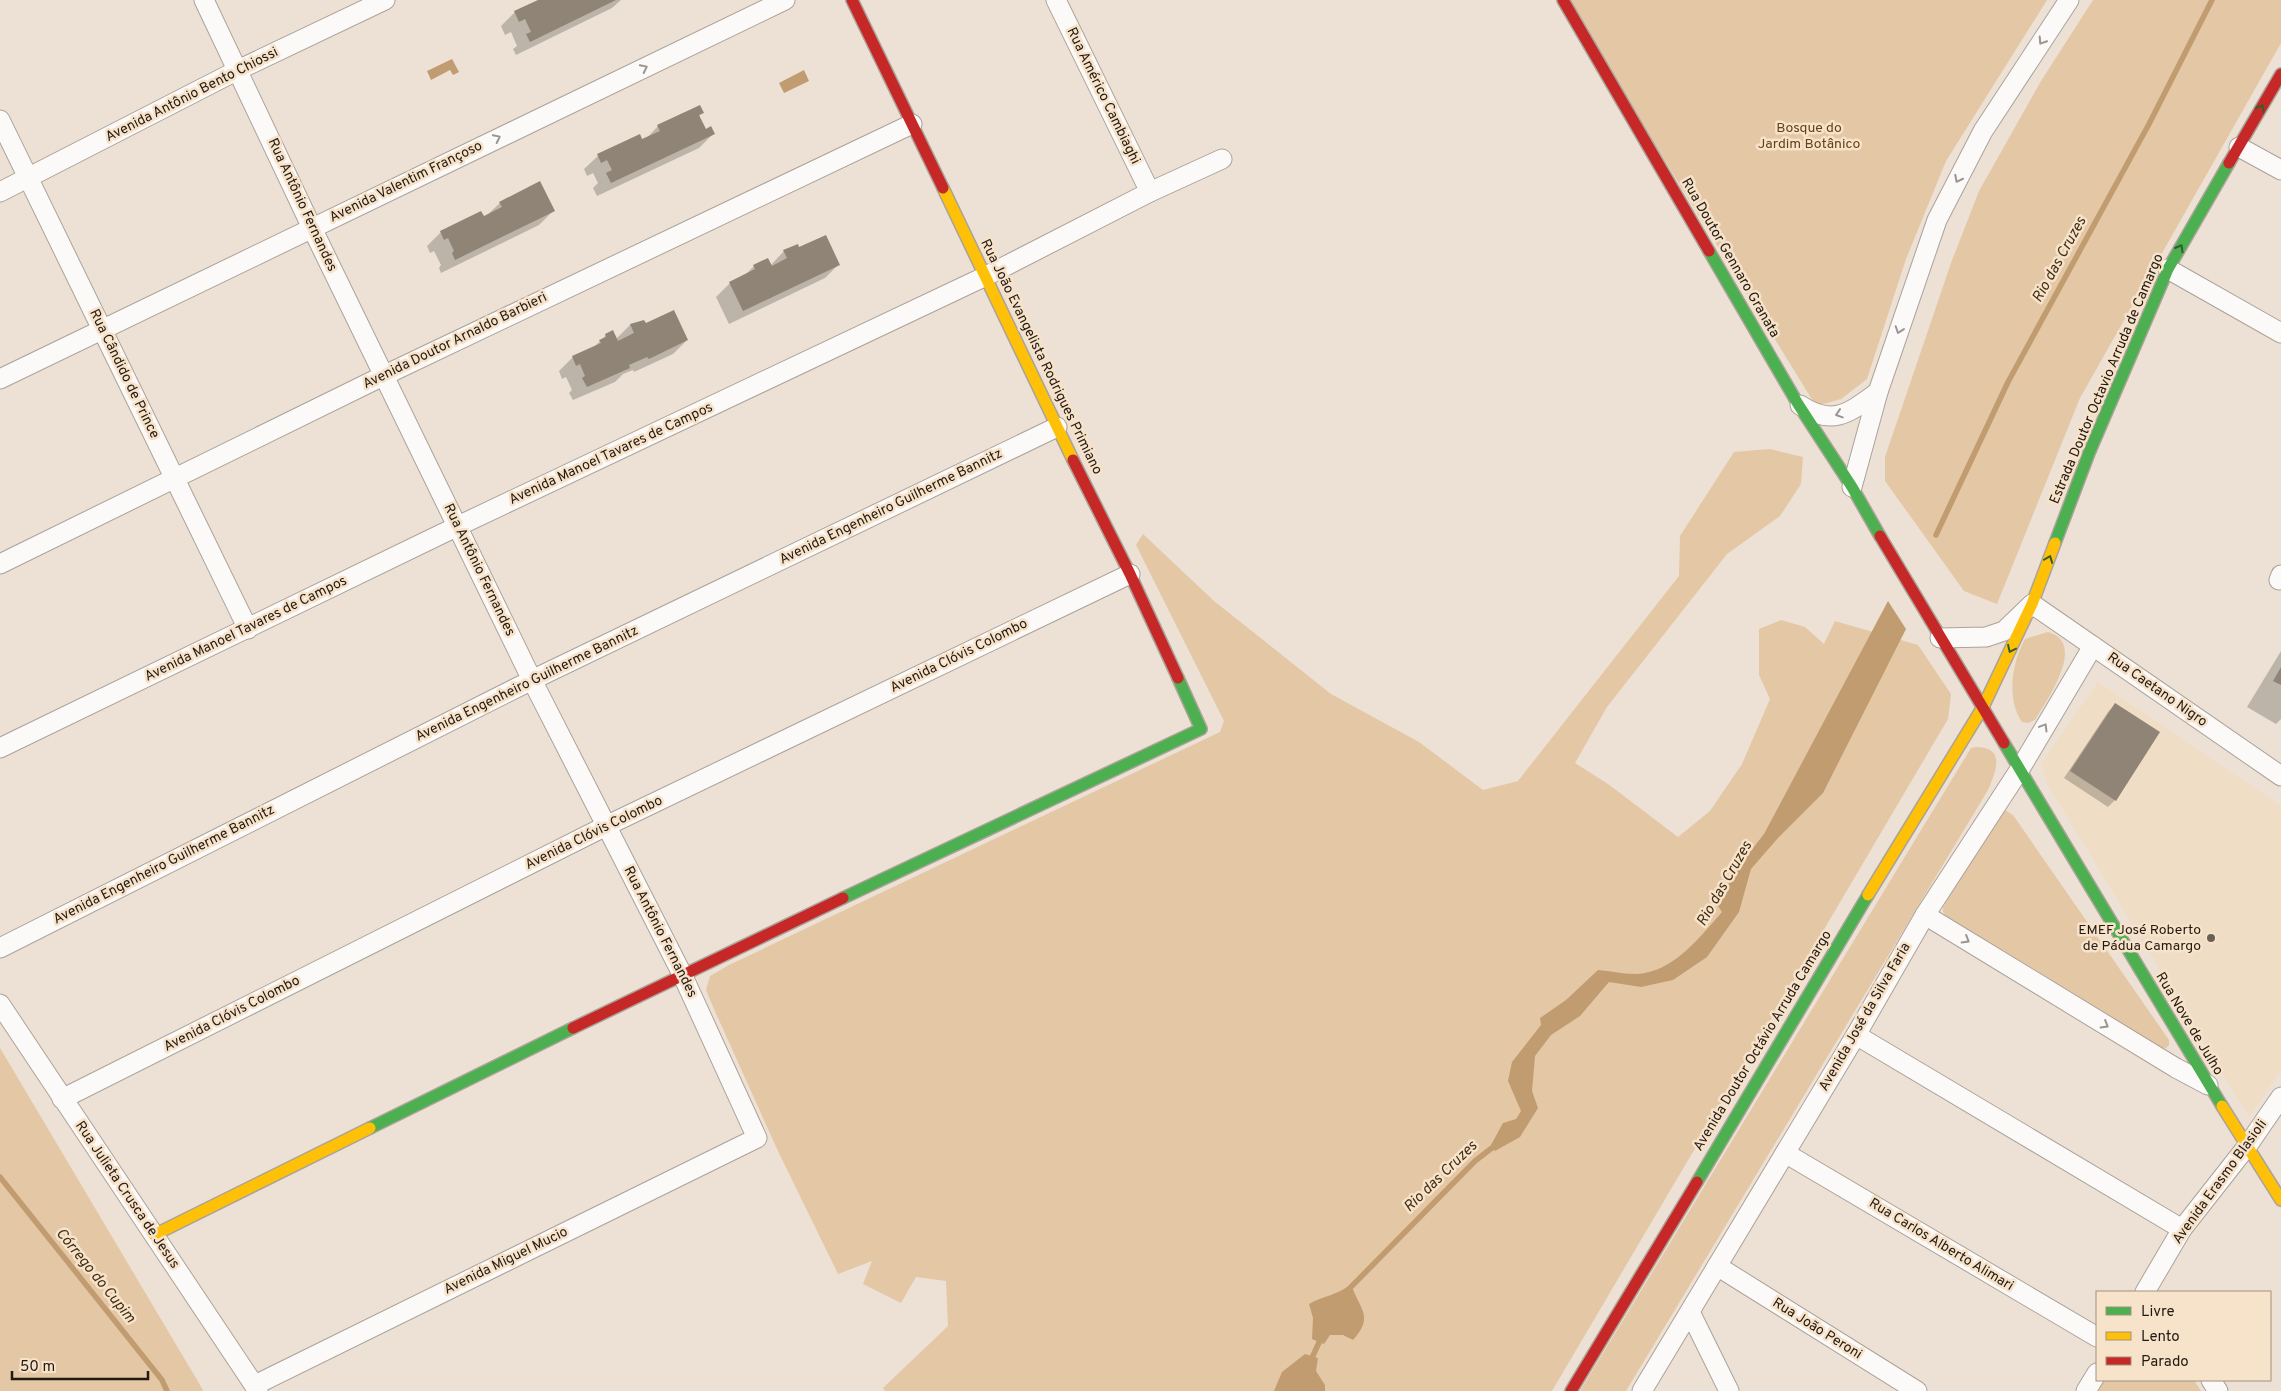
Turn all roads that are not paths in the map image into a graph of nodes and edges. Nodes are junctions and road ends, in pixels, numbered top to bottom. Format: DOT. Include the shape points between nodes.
graph roads {
  1 [pos="204,0"];
  2 [pos="385,0"];
  3 [pos="785,0"];
  4 [pos="852,0"];
  5 [pos="1056,0"];
  6 [pos="1563,0"];
  7 [pos="2069,0"];
  8 [pos="238,70"];
  9 [pos="2281,74"];
  10 [pos="0,120"];
  11 [pos="912,124"];
  12 [pos="2239,146"];
  13 [pos="1222,159"];
  14 [pos="2281,170"];
  15 [pos="28,178"];
  16 [pos="0,192"];
  17 [pos="1150,192"];
  18 [pos="312,228"];
  19 [pos="2168,268"];
  20 [pos="986,276"];
  21 [pos="102,330"];
  22 [pos="2281,332"];
  23 [pos="385,375"];
  24 [pos="0,379"];
  25 [pos="1878,392"];
  26 [pos="1798,404"];
  27 [pos="1057,427"];
  28 [pos="175,479"];
  29 [pos="1852,487"];
  30 [pos="458,526"];
  31 [pos="0,564"];
  32 [pos="1130,574"];
  33 [pos="2032,604"];
  34 [pos="248,629"];
  35 [pos="1936,632"];
  36 [pos="2093,646"];
  37 [pos="532,680"];
  38 [pos="1983,707"];
  39 [pos="0,748"];
  40 [pos="2020,769"];
  41 [pos="2281,776"];
  42 [pos="606,826"];
  43 [pos="1925,915"];
  44 [pos="0,948"];
  45 [pos="682,974"];
  46 [pos="0,1004"];
  47 [pos="1856,1035"];
  48 [pos="2208,1085"];
  49 [pos="2281,1098"];
  50 [pos="62,1099"];
  51 [pos="757,1138"];
  52 [pos="2248,1145"];
  53 [pos="1785,1153"];
  54 [pos="2281,1200"];
  55 [pos="2182,1229"];
  56 [pos="154,1235"];
  57 [pos="1717,1266"];
  58 [pos="2147,1291"];
  59 [pos="1690,1312"];
  60 [pos="2096,1336"];
  61 [pos="2096,1375"];
  62 [pos="256,1388"];
  63 [pos="1571,1391"];
  64 [pos="1642,1391"];
  65 [pos="1729,1391"];
  66 [pos="1917,1391"];
  67 [pos="2086,1391"];
  1 -- 8 [label="street, Rua Antônio Fernandes"];
  2 -- 8 [label="street, Avenida Antônio Bento Chiossi"];
  18 -- 3 [label="street, Avenida Valentim Françoso, one-way"];
  4 -- 11 [label="street, Rua João Evangelista Rodrigues Primiano"];
  5 -- 17 [label="street, Rua Américo Cambiaghi"];
  6 -- 26 [label="street, Rua Doutor Gennaro Granata"];
  7 -- 25 [label="street, one-way" via="1982,131 1937,220"];
  8 -- 15 [label="street, Avenida Antônio Bento Chiossi"];
  8 -- 18 [label="street, Rua Antônio Fernandes"];
  12 -- 9 [label="street, Estrada Doutor Octavio Arruda de Camargo, one-way"];
  10 -- 15 [label="street, Rua Cândido de Prince"];
  11 -- 20 [label="street, Rua João Evangelista Rodrigues Primiano"];
  11 -- 23 [label="street, Avenida Doutor Arnaldo Barbieri"];
  12 -- 14 [label="street"];
  19 -- 12 [label="street, Estrada Doutor Octavio Arruda de Camargo, one-way"];
  13 -- 17 [label="street, Avenida Manoel Tavares de Campos"];
  15 -- 16 [label="street, Avenida Antônio Bento Chiossi"];
  15 -- 21 [label="street, Rua Cândido de Prince"];
  17 -- 20 [label="street, Avenida Manoel Tavares de Campos"];
  18 -- 21 [label="street, Avenida Valentim Françoso"];
  18 -- 23 [label="street, Rua Antônio Fernandes"];
  19 -- 22 [label="street"];
  33 -- 19 [label="street, Estrada Doutor Octavio Arruda de Camargo, one-way" via="2089,453"];
  20 -- 27 [label="street, Rua João Evangelista Rodrigues Primiano"];
  20 -- 30 [label="street, Avenida Manoel Tavares de Campos"];
  21 -- 24 [label="street, Avenida Valentim Françoso"];
  21 -- 28 [label="street, Rua Cândido de Prince"];
  23 -- 28 [label="street, Avenida Doutor Arnaldo Barbieri"];
  23 -- 30 [label="street, Rua Antônio Fernandes"];
  25 -- 26 [label="street, one-way" via="1856,409 1828,418 1813,414"];
  25 -- 29 [label="street"];
  26 -- 29 [label="street, Rua Doutor Gennaro Granata"];
  27 -- 32 [label="street, Rua João Evangelista Rodrigues Primiano"];
  27 -- 37 [label="street, Avenida Engenheiro Guilherme Bannitz"];
  28 -- 31 [label="street, Avenida Doutor Arnaldo Barbieri"];
  28 -- 34 [label="street, Rua Cândido de Prince"];
  29 -- 35 [label="street, Rua Doutor Gennaro Granata"];
  30 -- 34 [label="street, Avenida Manoel Tavares de Campos"];
  30 -- 37 [label="street, Rua Antônio Fernandes"];
  32 -- 42 [label="street, Avenida Clóvis Colombo"];
  32 -- 45 [label="street, Rua João Evangelista Rodrigues Primiano" via="1201,729"];
  33 -- 35 [label="street" via="2004,631 1986,637"];
  33 -- 36 [label="street, Rua Caetano Nigro"];
  33 -- 38 [label="street, Estrada Doutor Octavio Arruda de Camargo, one-way"];
  34 -- 39 [label="street, Avenida Manoel Tavares de Campos"];
  35 -- 38 [label="street"];
  40 -- 36 [label="street, Avenida José da Silva Faria, one-way"];
  36 -- 41 [label="street, Rua Caetano Nigro"];
  37 -- 42 [label="street, Rua Antônio Fernandes"];
  37 -- 44 [label="street, Avenida Engenheiro Guilherme Bannitz"];
  38 -- 40 [label="street, Rua Nove de Julho"];
  38 -- 63 [label="street, Avenida Doutor Octávio Arruda Camargo"];
  40 -- 43 [label="street, Avenida José da Silva Faria"];
  40 -- 48 [label="street, Rua Nove de Julho"];
  42 -- 45 [label="street, Rua Antônio Fernandes"];
  42 -- 50 [label="street, Avenida Clóvis Colombo"];
  43 -- 47 [label="street, Avenida José da Silva Faria"];
  43 -- 48 [label="street, one-way"];
  45 -- 51 [label="street, Rua Antônio Fernandes"];
  45 -- 56 [label="street"];
  46 -- 50 [label="street, Rua Julieta Crusca de Jesus"];
  47 -- 53 [label="street, Avenida José da Silva Faria"];
  47 -- 55 [label="street"];
  48 -- 52 [label="street, Rua Nove de Julho"];
  49 -- 52 [label="street, Avenida Erasmo Blasioli"];
  50 -- 56 [label="street, Rua Julieta Crusca de Jesus"];
  51 -- 62 [label="street, Avenida Miguel Mucio"];
  52 -- 54 [label="street, Rua Nove de Julho"];
  52 -- 55 [label="street, Avenida Erasmo Blasioli"];
  53 -- 57 [label="street, Avenida José da Silva Faria"];
  53 -- 60 [label="street, Rua Carlos Alberto Alimari"];
  55 -- 58 [label="street, Avenida Erasmo Blasioli"];
  56 -- 62 [label="street, Rua Julieta Crusca de Jesus"];
  57 -- 59 [label="street, Avenida José da Silva Faria"];
  57 -- 66 [label="street, Rua João Peroni"];
  59 -- 64 [label="street, Avenida José da Silva Faria"];
  59 -- 65 [label="street"];
  61 -- 67 [label="street"];
}
